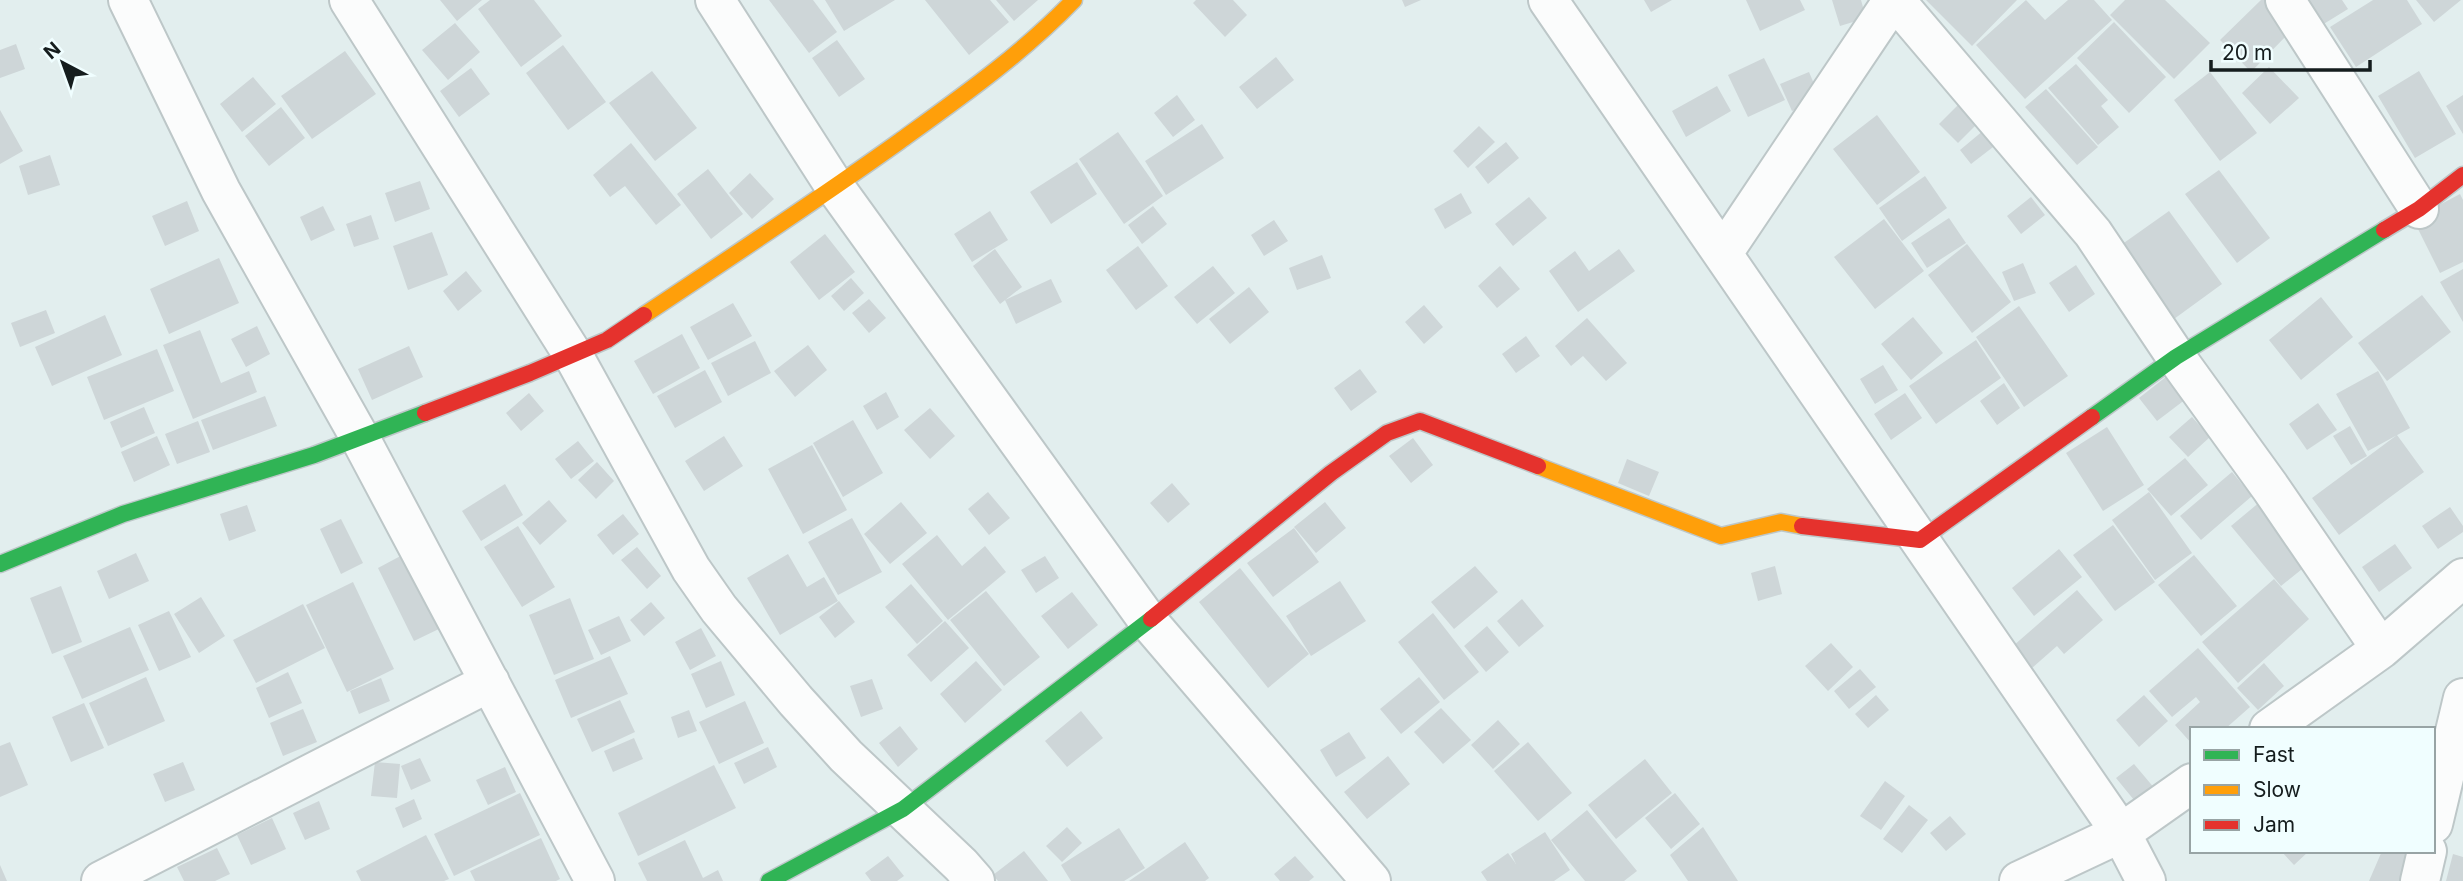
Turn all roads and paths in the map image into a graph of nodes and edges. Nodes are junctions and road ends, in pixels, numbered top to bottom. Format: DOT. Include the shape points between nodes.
graph roads {
  1 [pos="128,0"];
  2 [pos="349,0"];
  3 [pos="715,0"];
  4 [pos="1074,0"];
  5 [pos="1548,0"];
  6 [pos="1894,0"];
  7 [pos="2285,0"];
  8 [pos="2463,175"];
  9 [pos="835,187"];
  10 [pos="2419,209"];
  11 [pos="1723,253"];
  12 [pos="573,355"];
  13 [pos="2176,357"];
  14 [pos="359,438"];
  15 [pos="1920,540"];
  16 [pos="0,564"];
  17 [pos="2463,578"];
  18 [pos="1148,621"];
  19 [pos="2381,649"];
  20 [pos="490,682"];
  21 [pos="2463,698"];
  22 [pos="2272,727"];
  23 [pos="2190,784"];
  24 [pos="903,809"];
  25 [pos="2435,816"];
  26 [pos="2121,833"];
  27 [pos="2427,853"];
  28 [pos="101,881"];
  29 [pos="595,881"];
  30 [pos="769,881"];
  31 [pos="975,881"];
  32 [pos="1371,881"];
  33 [pos="2019,881"];
  34 [pos="2146,881"];
  35 [pos="2420,881"];
  1 -- 14 [label="street" via="221,191"];
  2 -- 12 [label="street"];
  3 -- 9 [label="street"];
  4 -- 9 [label="street" via="1029,44"];
  5 -- 11 [label="street"];
  6 -- 11 [label="street"];
  6 -- 13 [label="street" via="2093,233"];
  7 -- 10 [label="street"];
  8 -- 10 [label="street"];
  9 -- 12 [label="street" via="607,341"];
  9 -- 18 [label="street"];
  10 -- 13 [label="street"];
  11 -- 15 [label="street"];
  12 -- 14 [label="street"];
  12 -- 24 [label="street" via="691,569 719,609 837,747"];
  13 -- 15 [label="street"];
  13 -- 19 [label="street"];
  14 -- 16 [label="street" via="123,514"];
  14 -- 20 [label="street"];
  15 -- 18 [label="street" via="1781,522 1721,536 1420,421 1387,433 1331,473"];
  15 -- 26 [label="street"];
  17 -- 19 [label="street"];
  18 -- 24 [label="street"];
  18 -- 32 [label="street"];
  19 -- 22 [label="street"];
  20 -- 28 [label="street"];
  20 -- 29 [label="street"];
  21 -- 25 [label="street"];
  23 -- 26 [label="street"];
  24 -- 30 [label="street"];
  24 -- 31 [label="street"];
  26 -- 33 [label="street"];
  26 -- 34 [label="street"];
  27 -- 35 [label="street"];
}
